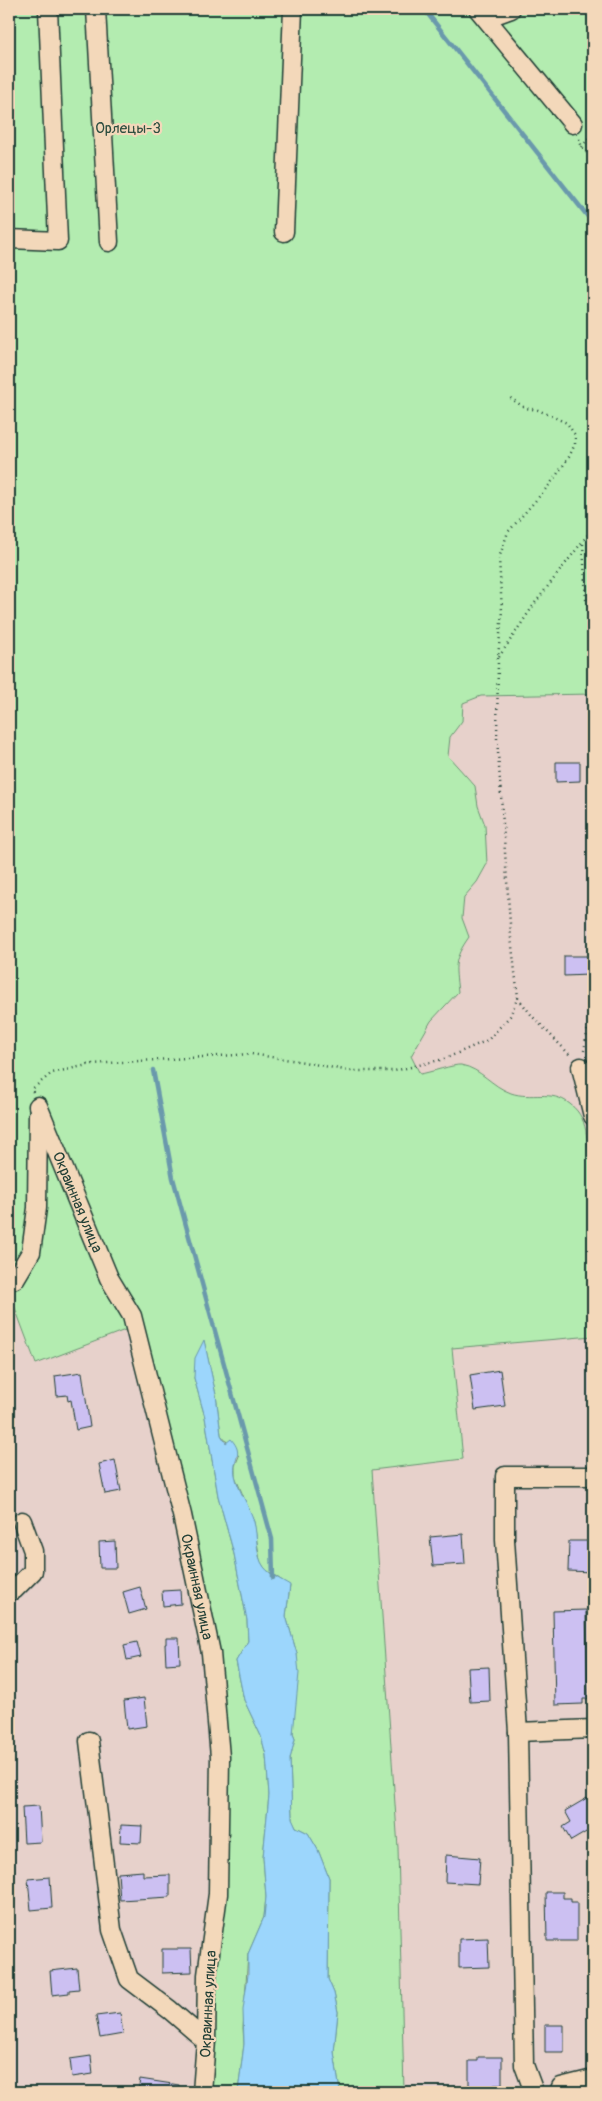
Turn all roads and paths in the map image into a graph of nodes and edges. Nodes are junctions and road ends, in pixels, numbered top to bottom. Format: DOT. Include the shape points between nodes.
graph roads {
  1 [pos="48,9"];
  2 [pos="96,9"];
  3 [pos="293,9"];
  4 [pos="511,9"];
  5 [pos="482,13"];
  6 [pos="573,124"];
  7 [pos="593,132"];
  8 [pos="582,147"];
  9 [pos="593,160"];
  10 [pos="284,232"];
  11 [pos="9,239"];
  12 [pos="109,242"];
  13 [pos="509,397"];
  14 [pos="593,528"];
  15 [pos="582,542"];
  16 [pos="593,621"];
  17 [pos="498,658"];
  18 [pos="518,997"];
  19 [pos="593,1013"];
  20 [pos="581,1067"];
  21 [pos="38,1106"];
  22 [pos="593,1116"];
  23 [pos="9,1281"];
  24 [pos="593,1476"];
  25 [pos="22,1521"];
  26 [pos="9,1592"];
  27 [pos="593,1729"];
  28 [pos="518,1732"];
  29 [pos="89,1741"];
  30 [pos="206,2040"];
  31 [pos="593,2079"];
  32 [pos="202,2092"];
  33 [pos="534,2092"];
  34 [pos="559,2092"];
  1 -- 11 [label="street" via="58,241"];
  2 -- 12 [label="street"];
  3 -- 10 [label="street"];
  4 -- 5 [label="street"];
  5 -- 6 [label="street"];
  6 -- 8 [label="path"];
  7 -- 8 [label="path"];
  8 -- 9 [label="path"];
  13 -- 17 [label="path" via="525,408 567,423 575,435 575,444 551,483 508,532 499,558 502,611"];
  14 -- 15 [label="path"];
  15 -- 16 [label="path" via="586,599"];
  15 -- 17 [label="path"];
  17 -- 18 [label="path" via="497,738"];
  18 -- 20 [label="path"];
  18 -- 21 [label="path" via="510,1016 488,1040 444,1059 394,1071 349,1071 251,1054 92,1064 52,1073 32,1089"];
  19 -- 20 [label="path"];
  20 -- 22 [label="street"];
  21 -- 23 [label="street" via="37,1208 31,1252 15,1279"];
  21 -- 30 [label="street, Окраинная улица" via="109,1278 132,1316 182,1515 211,1653 220,1758 218,1894 207,1975"];
  24 -- 28 [label="street" via="505,1476 505,1540"];
  25 -- 26 [label="street" via="33,1551 33,1571"];
  27 -- 28 [label="street"];
  28 -- 33 [label="street" via="524,2065"];
  29 -- 30 [label="street" via="112,1930 129,1980"];
  30 -- 32 [label="street, Окраинная улица"];
  31 -- 34 [label="street" via="561,2087"];
}
